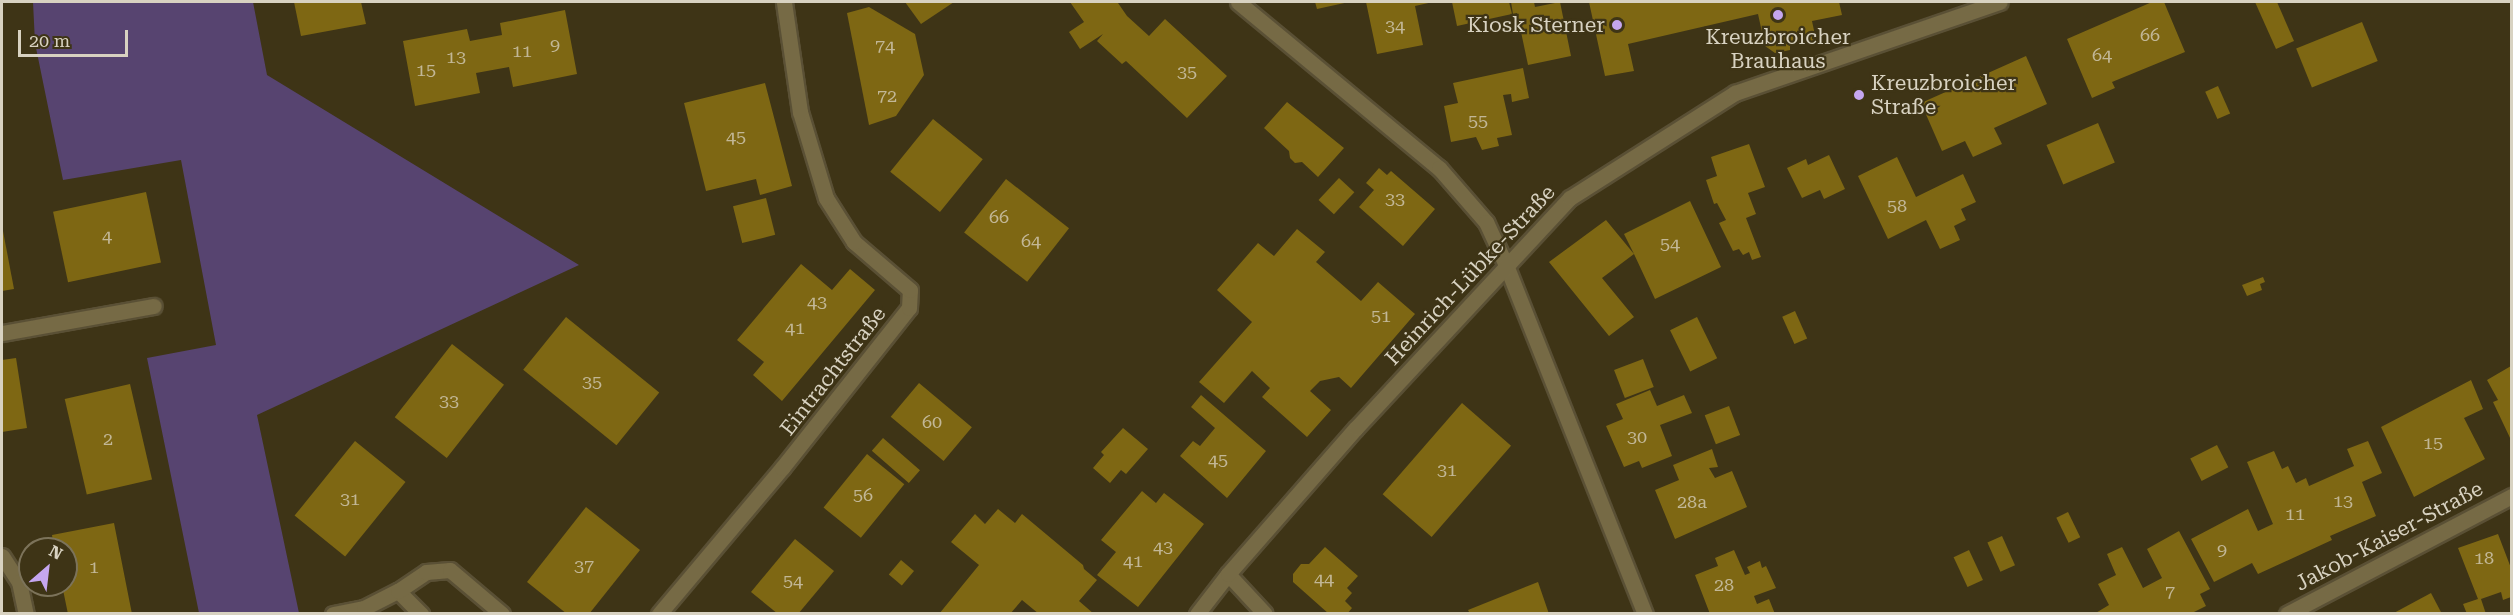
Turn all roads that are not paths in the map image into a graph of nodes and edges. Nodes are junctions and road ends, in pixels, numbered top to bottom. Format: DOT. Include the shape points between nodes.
graph roads {
  1 [pos="784,2"];
  2 [pos="1238,2"];
  3 [pos="2000,2"];
  4 [pos="1506,265"];
  5 [pos="154,306"];
  6 [pos="2,333"];
  7 [pos="2511,495"];
  8 [pos="2,556"];
  9 [pos="1227,574"];
  10 [pos="398,591"];
  11 [pos="26,614"];
  12 [pos="333,614"];
  13 [pos="421,614"];
  14 [pos="502,614"];
  15 [pos="659,614"];
  16 [pos="1197,614"];
  17 [pos="1264,614"];
  18 [pos="1645,614"];
  19 [pos="2287,614"];
  1 -- 15 [label="street, Eintrachtstraße" via="800,112 826,198 854,242 910,291 909,308"];
  2 -- 4 [label="street" via="1439,168 1486,222"];
  3 -- 4 [label="street, Heinrich-Lübke-Straße" via="1736,93 1570,198"];
  4 -- 9 [label="street, Heinrich-Lübke-Straße"];
  4 -- 18 [label="street"];
  5 -- 6 [label="street"];
  7 -- 19 [label="street, Jakob-Kaiser-Straße"];
  8 -- 11 [label="street" via="20,582"];
  9 -- 16 [label="street, Heinrich-Lübke-Straße"];
  9 -- 17 [label="street"];
  10 -- 12 [label="street" via="364,608"];
  10 -- 13 [label="street"];
  10 -- 14 [label="street" via="426,572 450,570"];
}
